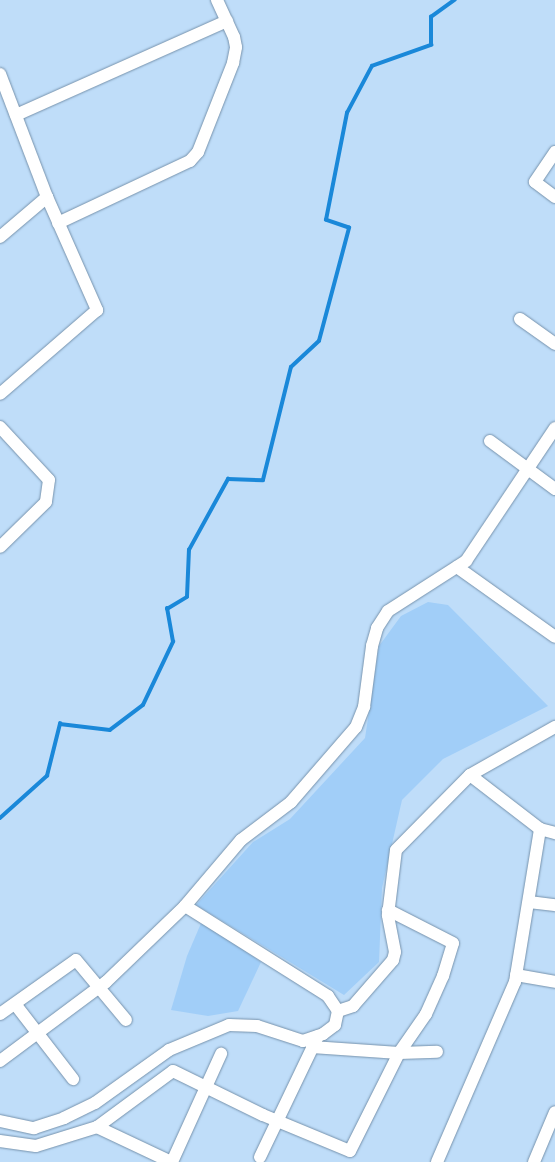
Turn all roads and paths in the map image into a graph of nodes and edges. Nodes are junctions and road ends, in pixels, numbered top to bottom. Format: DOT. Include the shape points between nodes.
graph roads {
  1 [pos="217,0"];
  2 [pos="227,21"];
  3 [pos="0,74"];
  4 [pos="16,115"];
  5 [pos="555,152"];
  6 [pos="47,197"];
  7 [pos="555,197"];
  8 [pos="58,223"];
  9 [pos="0,237"];
  10 [pos="520,319"];
  11 [pos="555,344"];
  12 [pos="0,394"];
  13 [pos="0,428"];
  14 [pos="555,428"];
  15 [pos="490,442"];
  16 [pos="527,470"];
  17 [pos="555,489"];
  18 [pos="0,547"];
  19 [pos="457,567"];
  20 [pos="555,637"];
  21 [pos="555,727"];
  22 [pos="470,775"];
  23 [pos="540,829"];
  24 [pos="555,833"];
  25 [pos="529,902"];
  26 [pos="555,905"];
  27 [pos="185,906"];
  28 [pos="388,910"];
  29 [pos="516,975"];
  30 [pos="555,982"];
  31 [pos="100,986"];
  32 [pos="14,1004"];
  33 [pos="338,1011"];
  34 [pos="0,1014"];
  35 [pos="126,1020"];
  36 [pos="37,1035"];
  37 [pos="318,1036"];
  38 [pos="312,1047"];
  39 [pos="437,1052"];
  40 [pos="399,1053"];
  41 [pos="221,1054"];
  42 [pos="0,1061"];
  43 [pos="73,1079"];
  44 [pos="206,1086"];
  45 [pos="555,1112"];
  46 [pos="0,1121"];
  47 [pos="277,1121"];
  48 [pos="97,1127"];
  49 [pos="0,1142"];
  50 [pos="260,1157"];
  51 [pos="172,1162"];
  52 [pos="437,1162"];
  53 [pos="534,1162"];
  1 -- 2 [label="street"];
  2 -- 4 [label="street"];
  2 -- 8 [label="street" via="236,47 233,63 198,152 190,161"];
  3 -- 4 [label="street"];
  4 -- 6 [label="street"];
  5 -- 7 [label="street" via="535,182"];
  6 -- 8 [label="street"];
  6 -- 9 [label="street"];
  8 -- 12 [label="street" via="97,310"];
  10 -- 11 [label="street"];
  13 -- 18 [label="street" via="49,480 46,502"];
  14 -- 16 [label="street"];
  15 -- 16 [label="street"];
  16 -- 17 [label="street"];
  16 -- 19 [label="street" via="466,562"];
  19 -- 20 [label="street"];
  19 -- 27 [label="street" via="388,611 377,628 364,707 356,727 291,802 241,840"];
  21 -- 22 [label="street"];
  22 -- 23 [label="street"];
  22 -- 28 [label="street" via="396,850"];
  23 -- 24 [label="street"];
  23 -- 25 [label="street"];
  25 -- 26 [label="street"];
  25 -- 29 [label="street"];
  27 -- 31 [label="street"];
  27 -- 33 [label="street" via="328,996"];
  28 -- 33 [label="street" via="395,952 393,960 353,1006"];
  28 -- 40 [label="street" via="453,943 443,976 426,1014"];
  29 -- 30 [label="street"];
  29 -- 52 [label="street"];
  31 -- 32 [label="street" via="76,960"];
  31 -- 35 [label="street"];
  31 -- 36 [label="street"];
  32 -- 34 [label="street"];
  32 -- 36 [label="street"];
  33 -- 37 [label="street" via="335,1025"];
  36 -- 42 [label="street"];
  36 -- 43 [label="street"];
  37 -- 38 [label="street"];
  37 -- 46 [label="street" via="303,1041 257,1026 229,1025 169,1050 95,1103 64,1118 34,1128"];
  38 -- 40 [label="street"];
  38 -- 47 [label="street"];
  39 -- 40 [label="street"];
  40 -- 47 [label="street" via="350,1151"];
  41 -- 44 [label="street"];
  44 -- 47 [label="street"];
  44 -- 48 [label="street" via="173,1071"];
  44 -- 51 [label="street"];
  45 -- 53 [label="street"];
  47 -- 50 [label="street"];
  48 -- 49 [label="street" via="36,1146"];
  48 -- 51 [label="street"];
}
